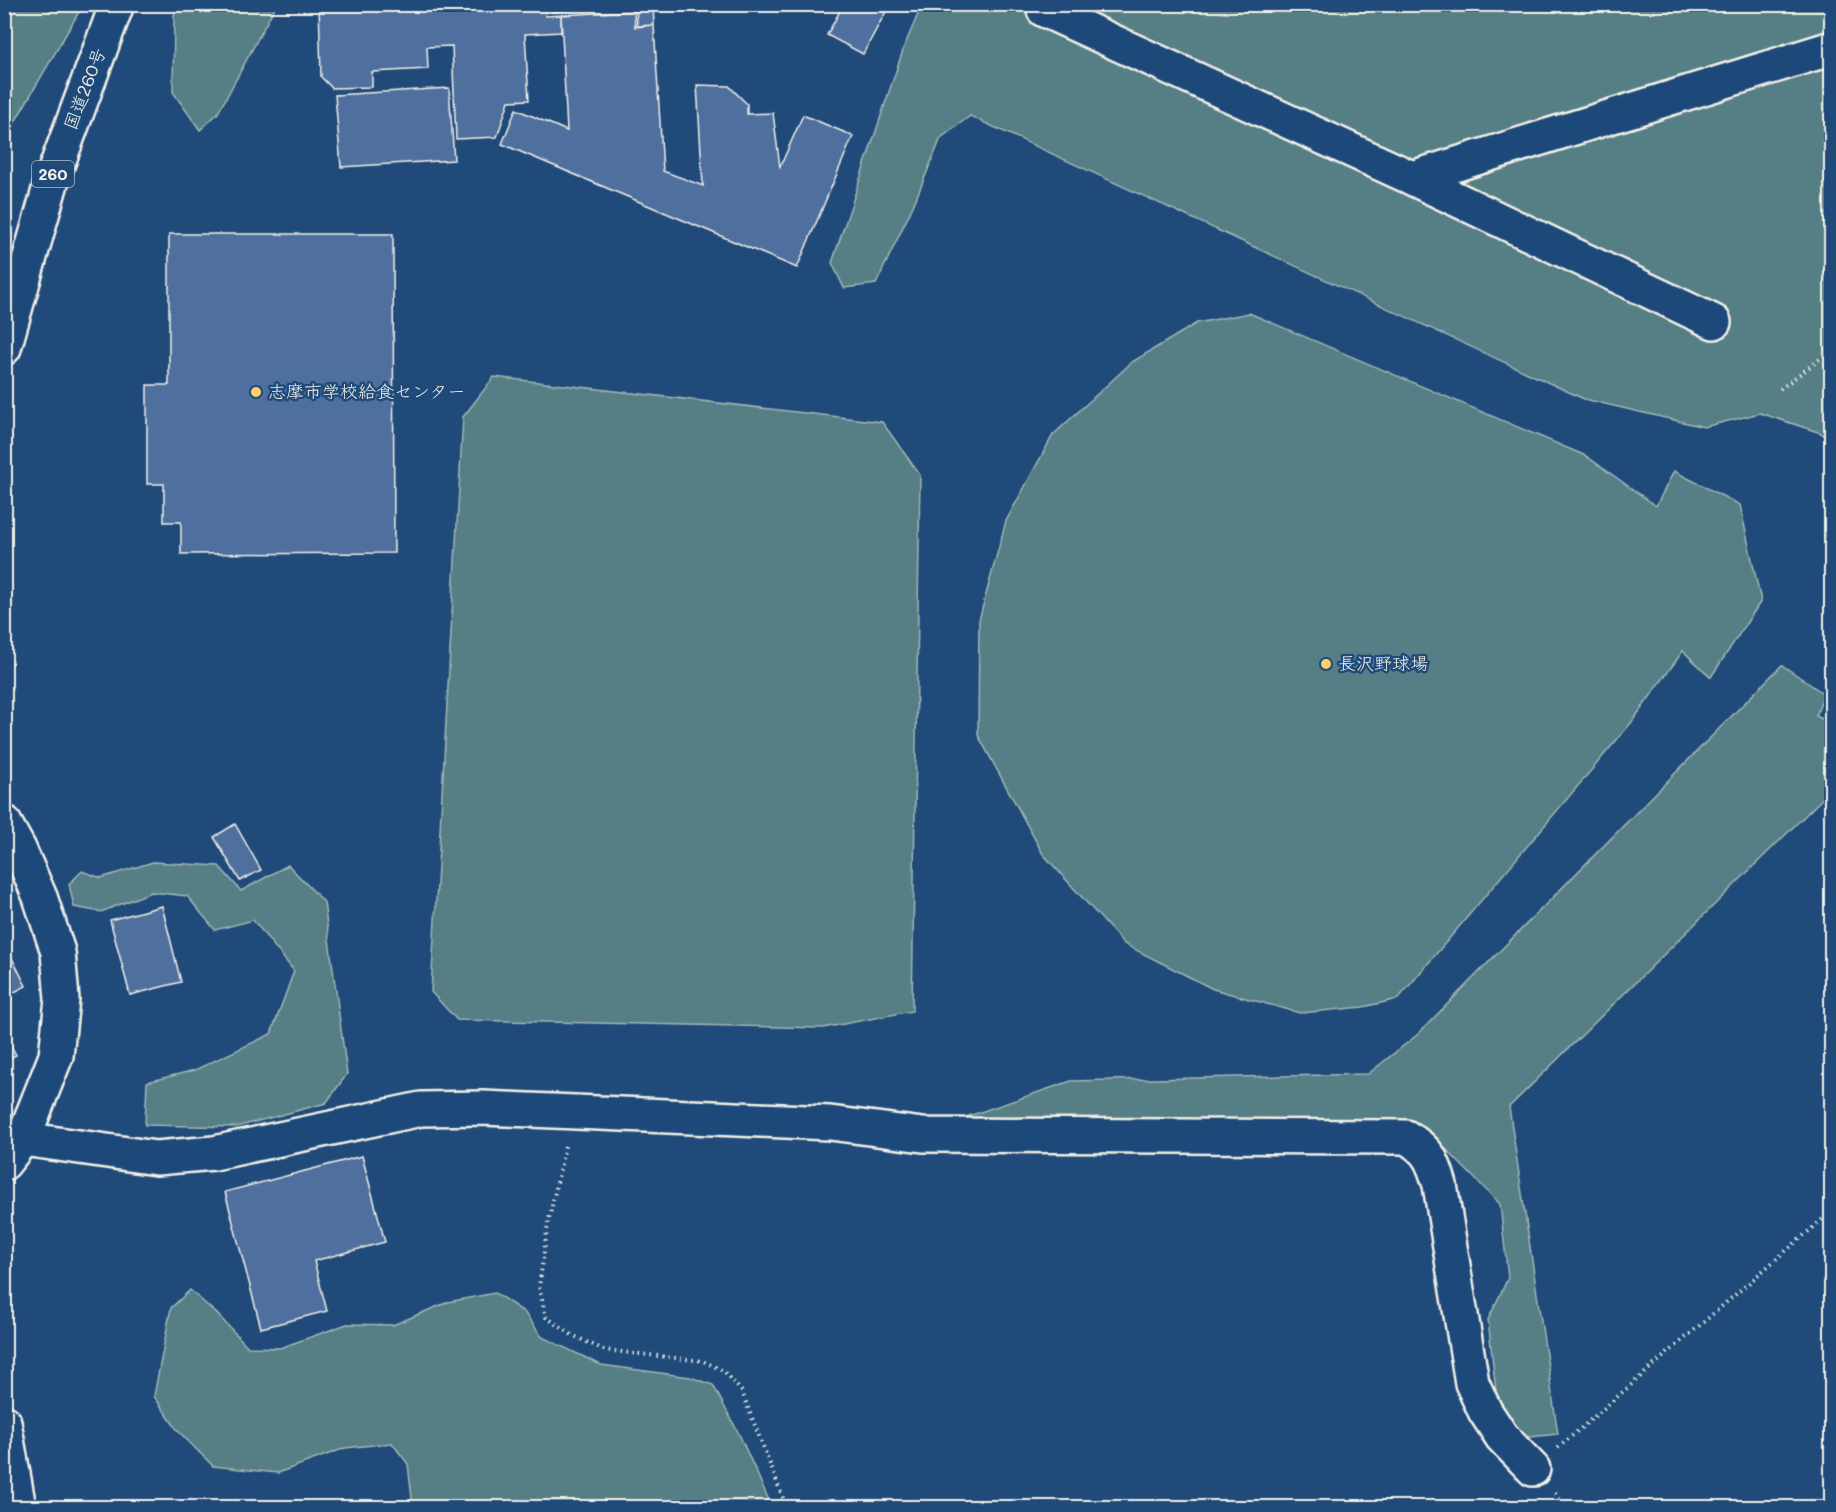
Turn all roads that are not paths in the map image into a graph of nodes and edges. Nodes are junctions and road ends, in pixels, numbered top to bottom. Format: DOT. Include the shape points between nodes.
graph roads {
  1 [pos="117,4"];
  2 [pos="1067,4"];
  3 [pos="1832,48"];
  4 [pos="1412,178"];
  5 [pos="1714,322"];
  6 [pos="4,348"];
  7 [pos="4,822"];
  8 [pos="14,1151"];
  9 [pos="4,1422"];
  10 [pos="1533,1469"];
  11 [pos="19,1508"];
  1 -- 6 [label="main road, 国道260号 / 260" via="53,176"];
  2 -- 4 [label="main road" via="1044,10"];
  3 -- 4 [label="main road"];
  4 -- 5 [label="main road"];
  7 -- 8 [label="main road" via="40,897 58,952 62,999 56,1056"];
  8 -- 10 [label="main road" via="156,1158 214,1153 421,1109 483,1108 830,1123 923,1135 1406,1137 1420,1145 1434,1164 1440,1185 1472,1383 1502,1437"];
  9 -- 11 [label="main road"];
}
